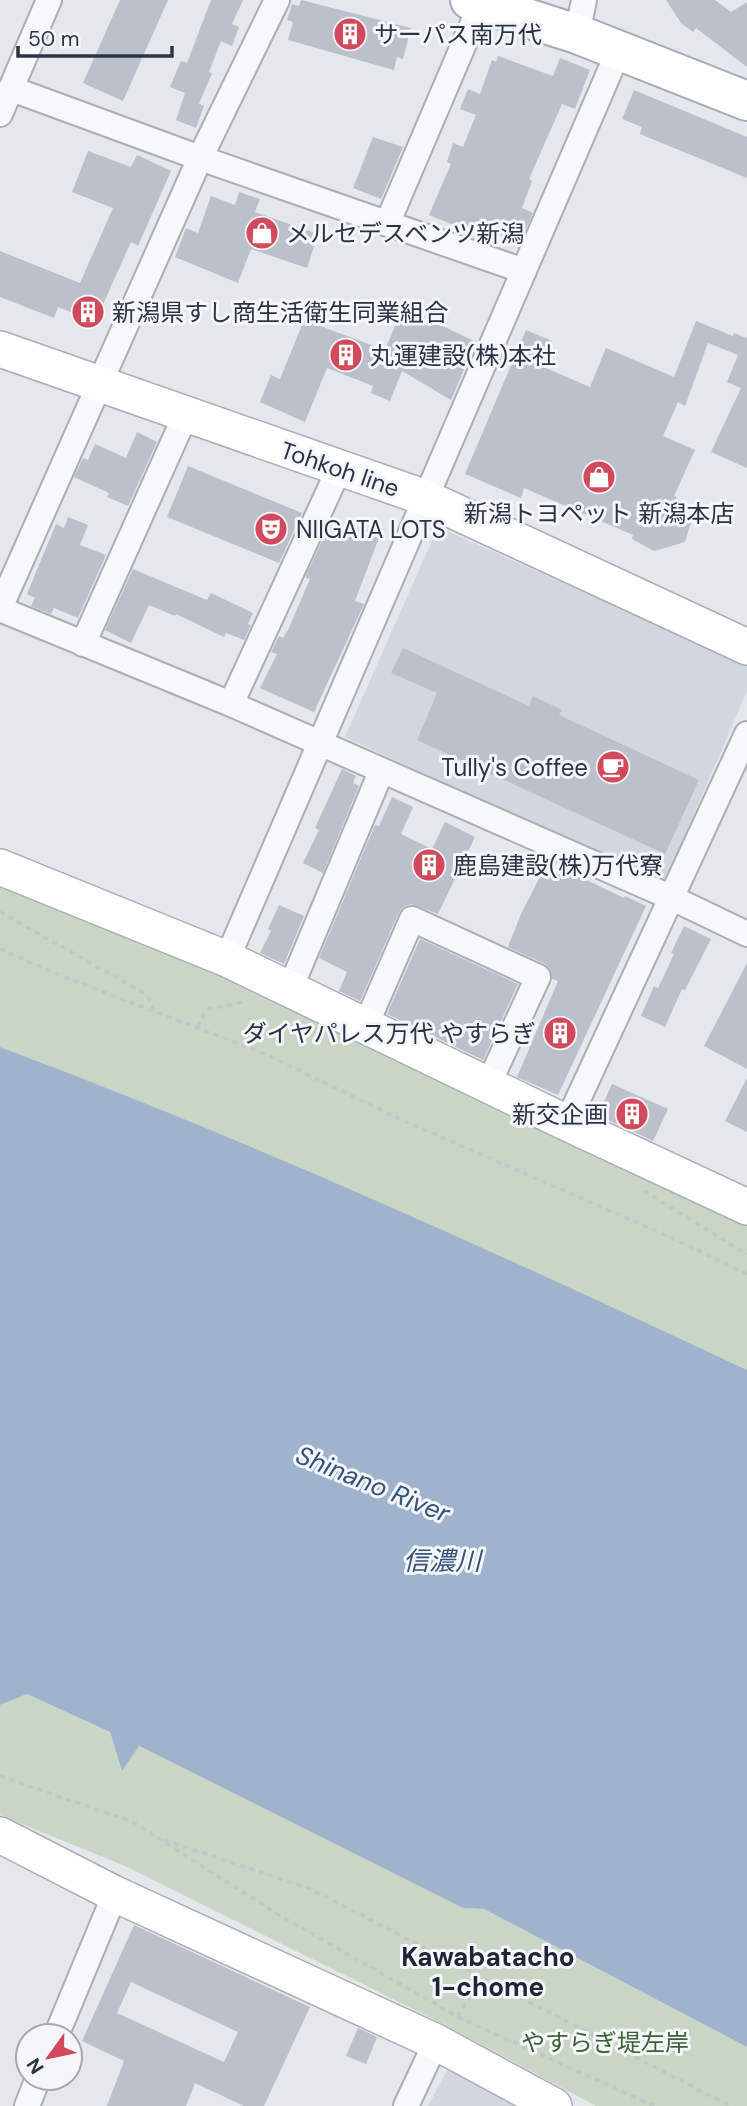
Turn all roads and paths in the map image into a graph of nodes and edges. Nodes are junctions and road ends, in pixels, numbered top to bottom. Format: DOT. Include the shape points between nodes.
graph roads {
  1 [pos="49,0"];
  2 [pos="277,0"];
  3 [pos="476,2"];
  4 [pos="581,17"];
  5 [pos="620,50"];
  6 [pos="12,89"];
  7 [pos="747,101"];
  8 [pos="0,114"];
  9 [pos="200,158"];
  10 [pos="387,223"];
  11 [pos="524,271"];
  12 [pos="0,349"];
  13 [pos="99,385"];
  14 [pos="186,414"];
  15 [pos="339,469"];
  16 [pos="425,498"];
  17 [pos="0,609"];
  18 [pos="83,644"];
  19 [pos="747,647"];
  20 [pos="231,704"];
  21 [pos="747,734"];
  22 [pos="319,742"];
  23 [pos="381,772"];
  24 [pos="0,867"];
  25 [pos="670,897"];
  26 [pos="0,912"];
  27 [pos="747,934"];
  28 [pos="0,949"];
  29 [pos="227,959"];
  30 [pos="290,989"];
  31 [pos="247,998"];
  32 [pos="153,1011"];
  33 [pos="198,1027"];
  34 [pos="365,1027"];
  35 [pos="488,1085"];
  36 [pos="567,1123"];
  37 [pos="747,1207"];
  38 [pos="747,1274"];
  39 [pos="0,1776"];
  40 [pos="0,1835"];
  41 [pos="159,1838"];
  42 [pos="115,1894"];
  43 [pos="479,1976"];
  44 [pos="62,2022"];
  45 [pos="447,2029"];
  46 [pos="406,2106"];
  47 [pos="554,2106"];
  48 [pos="654,2106"];
  49 [pos="730,2106"];
  1 -- 6 [label="street"];
  2 -- 9 [label="street"];
  3 -- 4 [label="main road"];
  3 -- 10 [label="street"];
  4 -- 5 [label="main road"];
  5 -- 7 [label="main road"];
  5 -- 11 [label="street"];
  6 -- 8 [label="street"];
  6 -- 9 [label="street"];
  9 -- 10 [label="street"];
  9 -- 13 [label="street"];
  10 -- 11 [label="street"];
  11 -- 16 [label="street"];
  12 -- 13 [label="street, Tohkoh line"];
  13 -- 14 [label="street, Tohkoh line"];
  13 -- 17 [label="street"];
  14 -- 15 [label="street, Tohkoh line"];
  14 -- 18 [label="street"];
  15 -- 16 [label="street, Tohkoh line"];
  15 -- 20 [label="street"];
  16 -- 19 [label="street, Tohkoh line"];
  16 -- 22 [label="street"];
  17 -- 18 [label="street"];
  18 -- 20 [label="street"];
  20 -- 22 [label="street"];
  21 -- 25 [label="street"];
  22 -- 23 [label="street"];
  22 -- 29 [label="street"];
  23 -- 25 [label="street"];
  23 -- 30 [label="street"];
  24 -- 29 [label="street"];
  25 -- 27 [label="street"];
  25 -- 36 [label="street"];
  26 -- 32 [label="path" via="144,993"];
  28 -- 32 [label="path"];
  29 -- 30 [label="street"];
  30 -- 34 [label="street"];
  31 -- 33 [label="path" via="209,1009"];
  32 -- 33 [label="path"];
  33 -- 38 [label="path"];
  34 -- 35 [label="street"];
  34 -- 35 [label="street" via="412,919 538,977"];
  35 -- 36 [label="street"];
  36 -- 37 [label="street"];
  39 -- 41 [label="path" via="133,1822"];
  40 -- 42 [label="street"];
  41 -- 43 [label="path" via="310,1889"];
  41 -- 45 [label="path"];
  42 -- 44 [label="street"];
  42 -- 45 [label="street"];
  43 -- 45 [label="path"];
  43 -- 49 [label="path"];
  45 -- 46 [label="street"];
  45 -- 47 [label="street"];
  45 -- 48 [label="path"];
}
